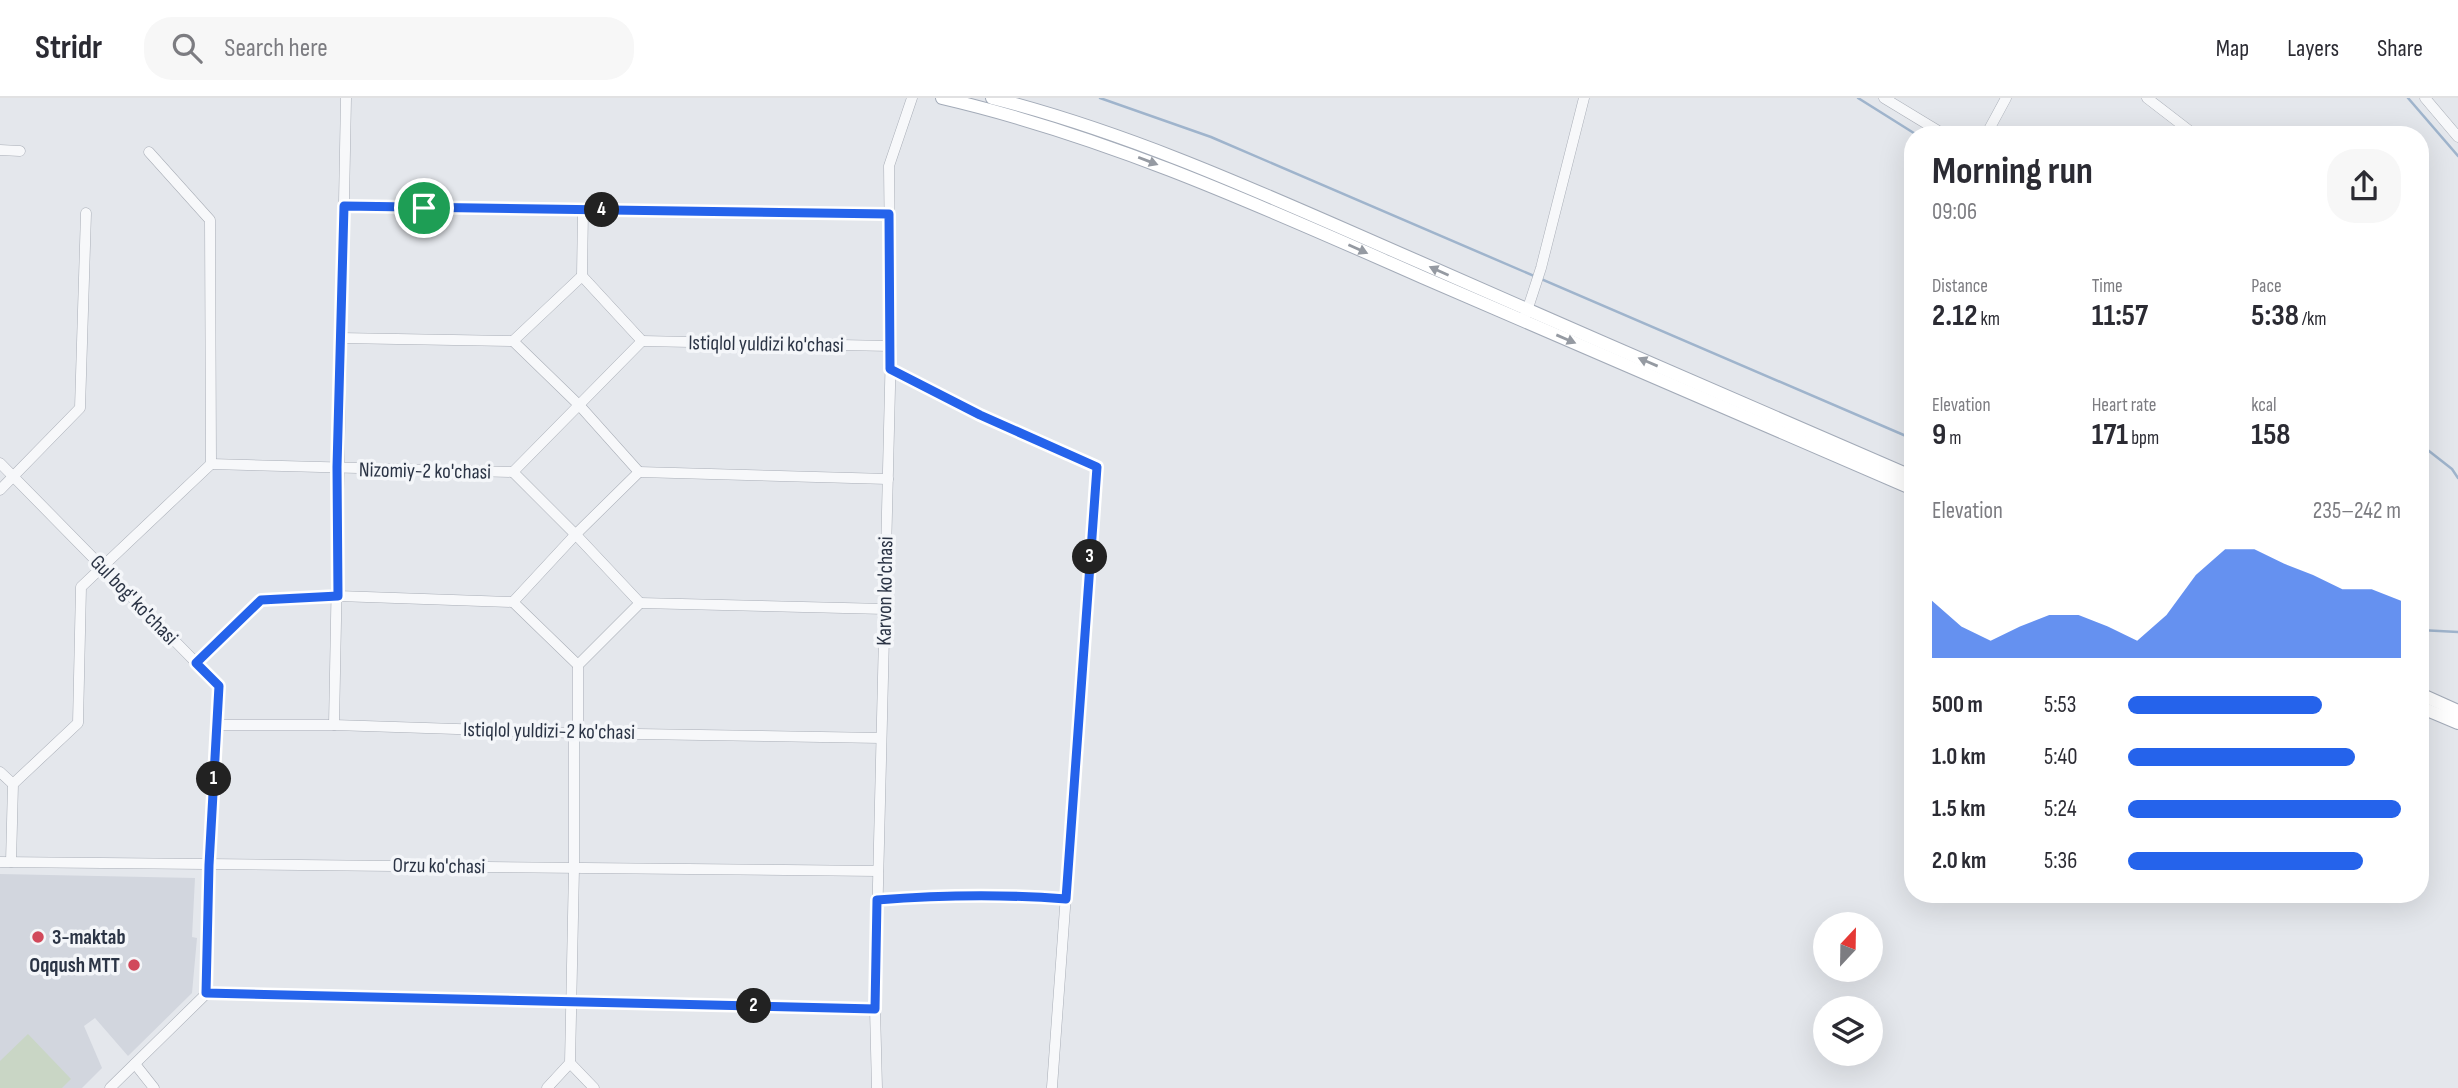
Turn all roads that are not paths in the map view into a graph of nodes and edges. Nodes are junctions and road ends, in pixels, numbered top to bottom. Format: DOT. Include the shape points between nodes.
graph roads {
  1 [pos="346,98"];
  2 [pos="912,98"];
  3 [pos="942,98"];
  4 [pos="992,98"];
  5 [pos="1584,98"];
  6 [pos="1884,98"];
  7 [pos="2006,98"];
  8 [pos="2147,98"];
  9 [pos="2425,98"];
  10 [pos="1930,126"];
  11 [pos="1991,126"];
  12 [pos="2183,126"];
  13 [pos="2458,137"];
  14 [pos="0,150"];
  15 [pos="20,150"];
  16 [pos="149,152"];
  17 [pos="344,206"];
  18 [pos="583,210"];
  19 [pos="86,213"];
  20 [pos="889,214"];
  21 [pos="582,276"];
  22 [pos="1525,315"];
  23 [pos="340,338"];
  24 [pos="513,341"];
  25 [pos="642,341"];
  26 [pos="891,346"];
  27 [pos="890,369"];
  28 [pos="580,406"];
  29 [pos="0,463"];
  30 [pos="211,464"];
  31 [pos="337,469"];
  32 [pos="513,472"];
  33 [pos="639,472"];
  34 [pos="1904,473"];
  35 [pos="13,477"];
  36 [pos="888,479"];
  37 [pos="1904,485"];
  38 [pos="0,490"];
  39 [pos="576,534"];
  40 [pos="102,568"];
  41 [pos="338,596"];
  42 [pos="513,602"];
  43 [pos="640,603"];
  44 [pos="885,609"];
  45 [pos="196,663"];
  46 [pos="578,665"];
  47 [pos="2429,698"];
  48 [pos="2458,710"];
  49 [pos="2429,711"];
  50 [pos="2458,723"];
  51 [pos="217,725"];
  52 [pos="334,725"];
  53 [pos="576,733"];
  54 [pos="881,738"];
  55 [pos="0,772"];
  56 [pos="13,784"];
  57 [pos="0,862"];
  58 [pos="11,862"];
  59 [pos="209,865"];
  60 [pos="574,868"];
  61 [pos="878,871"];
  62 [pos="1066,899"];
  63 [pos="877,900"];
  64 [pos="206,993"];
  65 [pos="571,1001"];
  66 [pos="875,1009"];
  67 [pos="135,1063"];
  68 [pos="570,1063"];
  69 [pos="1052,1087"];
  70 [pos="110,1088"];
  71 [pos="154,1088"];
  72 [pos="547,1088"];
  73 [pos="594,1088"];
  74 [pos="877,1088"];
  1 -- 17 [label="street, Nizomiy-2 ko'chasi"];
  2 -- 20 [label="street, Karvon ko'chasi" via="889,166"];
  3 -- 22 [label="main road, one-way" via="1011,114 1107,145"];
  22 -- 4 [label="main road, one-way" via="1289,205 1150,149"];
  5 -- 22 [label="street"];
  6 -- 10 [label="street"];
  7 -- 11 [label="street"];
  8 -- 12 [label="street"];
  9 -- 13 [label="street"];
  14 -- 15 [label="street"];
  16 -- 30 [label="street" via="210,220"];
  17 -- 18 [label="street"];
  17 -- 23 [label="street, Nizomiy-2 ko'chasi"];
  18 -- 20 [label="street"];
  18 -- 21 [label="street"];
  19 -- 35 [label="street" via="80,408"];
  20 -- 26 [label="street, Karvon ko'chasi"];
  21 -- 24 [label="street"];
  21 -- 25 [label="street"];
  34 -- 22 [label="main road, one-way"];
  22 -- 37 [label="main road, one-way"];
  23 -- 24 [label="street"];
  23 -- 31 [label="street, Nizomiy-2 ko'chasi"];
  24 -- 28 [label="street"];
  25 -- 26 [label="street, Istiqlol yuldizi ko'chasi"];
  25 -- 28 [label="street"];
  26 -- 27 [label="street, Karvon ko'chasi"];
  27 -- 36 [label="street, Karvon ko'chasi"];
  27 -- 62 [label="street" via="1097,467"];
  28 -- 32 [label="street"];
  28 -- 33 [label="street"];
  29 -- 35 [label="street, Gul bog' ko'chasi"];
  30 -- 31 [label="street, Nizomiy-2 ko'chasi"];
  30 -- 40 [label="street"];
  31 -- 32 [label="street, Nizomiy-2 ko'chasi"];
  31 -- 41 [label="street, Nizomiy-2 ko'chasi"];
  32 -- 39 [label="street"];
  33 -- 36 [label="street"];
  33 -- 39 [label="street"];
  35 -- 38 [label="street"];
  35 -- 40 [label="street, Gul bog' ko'chasi"];
  36 -- 44 [label="street, Karvon ko'chasi"];
  39 -- 42 [label="street"];
  39 -- 43 [label="street"];
  40 -- 45 [label="street, Gul bog' ko'chasi"];
  40 -- 56 [label="street, Gul bog' ko'chasi" via="81,587 78,723"];
  41 -- 42 [label="street"];
  41 -- 45 [label="street" via="261,600"];
  41 -- 52 [label="street, Nizomiy-2 ko'chasi"];
  42 -- 46 [label="street"];
  43 -- 44 [label="street"];
  43 -- 46 [label="street"];
  44 -- 54 [label="street, Karvon ko'chasi"];
  45 -- 51 [label="street, Gul bog' ko'chasi" via="219,686"];
  46 -- 53 [label="street"];
  47 -- 48 [label="main road"];
  49 -- 50 [label="main road"];
  51 -- 52 [label="street, Istiqlol yuldizi-2 ko'chasi"];
  51 -- 59 [label="street, Gul bog' ko'chasi"];
  52 -- 53 [label="street, Istiqlol yuldizi-2 ko'chasi"];
  53 -- 54 [label="street, Istiqlol yuldizi-2 ko'chasi"];
  53 -- 60 [label="street"];
  54 -- 61 [label="street, Karvon ko'chasi"];
  55 -- 56 [label="street"];
  56 -- 58 [label="street"];
  57 -- 58 [label="street, Orzu ko'chasi"];
  58 -- 59 [label="street, Orzu ko'chasi"];
  59 -- 60 [label="street, Orzu ko'chasi"];
  59 -- 64 [label="street, Gul bog' ko'chasi"];
  60 -- 61 [label="street, Orzu ko'chasi"];
  60 -- 65 [label="street"];
  61 -- 63 [label="street, Karvon ko'chasi"];
  62 -- 63 [label="street" via="960,894"];
  62 -- 69 [label="street"];
  63 -- 66 [label="street, Karvon ko'chasi"];
  64 -- 65 [label="street"];
  64 -- 67 [label="street"];
  65 -- 66 [label="street"];
  65 -- 68 [label="street"];
  66 -- 74 [label="street, Karvon ko'chasi"];
  67 -- 70 [label="street"];
  67 -- 71 [label="street"];
  68 -- 72 [label="street"];
  68 -- 73 [label="street"];
}
